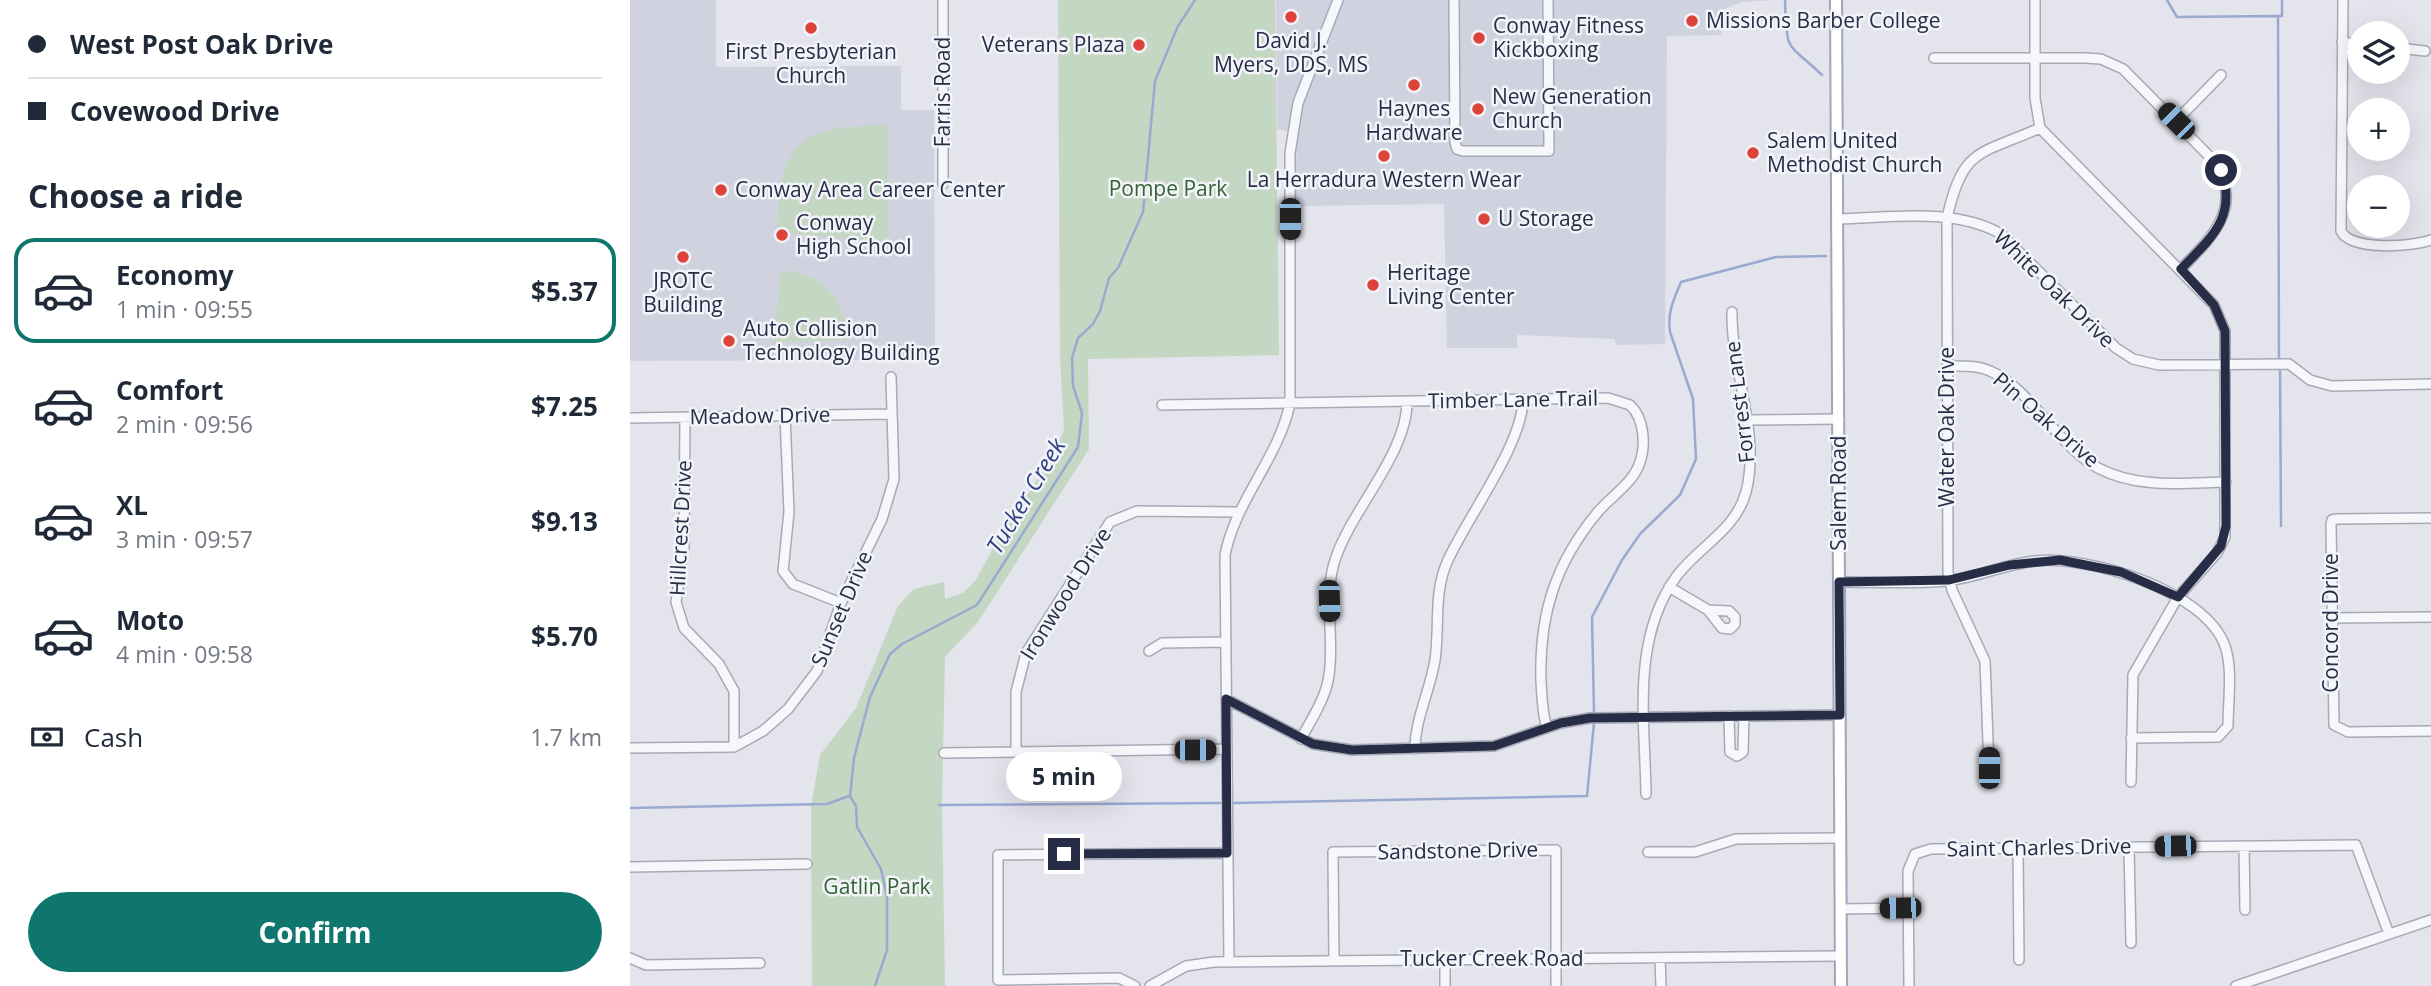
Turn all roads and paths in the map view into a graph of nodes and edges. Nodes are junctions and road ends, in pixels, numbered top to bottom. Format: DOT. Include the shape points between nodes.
graph roads {
  1 [pos="943,0"];
  2 [pos="1338,0"];
  3 [pos="1454,0"];
  4 [pos="1548,0"];
  5 [pos="1836,0"];
  6 [pos="2035,0"];
  7 [pos="2343,0"];
  8 [pos="2342,42"];
  9 [pos="2347,43"];
  10 [pos="2410,49"];
  11 [pos="2425,51"];
  12 [pos="1934,58"];
  13 [pos="2035,58"];
  14 [pos="2221,75"];
  15 [pos="2176,121"];
  16 [pos="2040,128"];
  17 [pos="943,184"];
  18 [pos="1947,218"];
  19 [pos="1838,219"];
  20 [pos="2431,240"];
  21 [pos="2181,269"];
  22 [pos="1732,312"];
  23 [pos="2226,364"];
  24 [pos="1947,366"];
  25 [pos="891,377"];
  26 [pos="2431,384"];
  27 [pos="1523,400"];
  28 [pos="1407,402"];
  29 [pos="1290,403"];
  30 [pos="1162,405"];
  31 [pos="891,414"];
  32 [pos="785,416"];
  33 [pos="685,417"];
  34 [pos="630,418"];
  35 [pos="1839,419"];
  36 [pos="1746,420"];
  37 [pos="2226,482"];
  38 [pos="1237,512"];
  39 [pos="2431,518"];
  40 [pos="1949,580"];
  41 [pos="1839,582"];
  42 [pos="1669,587"];
  43 [pos="2178,597"];
  44 [pos="841,603"];
  45 [pos="1709,610"];
  46 [pos="2431,617"];
  47 [pos="2331,618"];
  48 [pos="1225,642"];
  49 [pos="1149,651"];
  50 [pos="1226,699"];
  51 [pos="1840,715"];
  52 [pos="1729,716"];
  53 [pos="1744,716"];
  54 [pos="1646,718"];
  55 [pos="1547,728"];
  56 [pos="2431,731"];
  57 [pos="2131,738"];
  58 [pos="1301,739"];
  59 [pos="734,747"];
  60 [pos="630,748"];
  61 [pos="1415,749"];
  62 [pos="1226,750"];
  63 [pos="1016,752"];
  64 [pos="944,753"];
  65 [pos="1989,768"];
  66 [pos="2131,782"];
  67 [pos="1646,794"];
  68 [pos="1840,838"];
  69 [pos="2244,846"];
  70 [pos="2129,847"];
  71 [pos="2018,848"];
  72 [pos="1648,852"];
  73 [pos="1227,853"];
  74 [pos="807,864"];
  75 [pos="630,867"];
  76 [pos="1908,908"];
  77 [pos="1841,909"];
  78 [pos="2245,910"];
  79 [pos="2431,920"];
  80 [pos="2389,934"];
  81 [pos="2131,943"];
  82 [pos="1840,956"];
  83 [pos="630,958"];
  84 [pos="1660,958"];
  85 [pos="1556,959"];
  86 [pos="1445,960"];
  87 [pos="2020,960"];
  88 [pos="1334,961"];
  89 [pos="1229,962"];
  90 [pos="760,963"];
  91 [pos="1135,986"];
  92 [pos="1150,986"];
  93 [pos="1445,986"];
  94 [pos="1556,986"];
  95 [pos="1661,986"];
  96 [pos="1841,986"];
  97 [pos="1909,986"];
  98 [pos="2236,986"];
  1 -- 17 [label="street, Farris Road"];
  2 -- 29 [label="street" via="1293,124"];
  3 -- 4 [label="street" via="1458,150 1549,151"];
  5 -- 19 [label="main road, Salem Road"];
  6 -- 13 [label="street"];
  7 -- 8 [label="street"];
  8 -- 9 [label="street"];
  8 -- 20 [label="street" via="2341,230 2345,238 2358,244"];
  10 -- 11 [label="street"];
  12 -- 13 [label="street"];
  13 -- 15 [label="street" via="2113,63"];
  13 -- 16 [label="street"];
  14 -- 15 [label="street"];
  15 -- 21 [label="street" via="2214,161 2225,189 2218,229"];
  16 -- 18 [label="street, Water Oak Drive" via="1970,160 1956,183"];
  16 -- 21 [label="street"];
  18 -- 19 [label="street, White Oak Drive"];
  18 -- 23 [label="street, White Oak Drive" via="1975,221 2001,234 2123,354 2160,365"];
  18 -- 24 [label="street, Water Oak Drive"];
  19 -- 35 [label="main road, Salem Road"];
  21 -- 23 [label="street" via="2222,318"];
  22 -- 36 [label="street, Forrest Lane" via="1732,348"];
  23 -- 26 [label="street, White Oak Drive" via="2289,364 2310,380 2332,386"];
  23 -- 37 [label="street"];
  24 -- 37 [label="street, Pin Oak Drive" via="1976,367 1999,376 2074,450 2113,475 2143,483"];
  24 -- 40 [label="street, Water Oak Drive"];
  25 -- 31 [label="street, Sunset Drive"];
  27 -- 28 [label="street, Timber Lane Trail"];
  27 -- 55 [label="street, Timber Lane Trail" via="1614,398 1634,409 1642,432 1638,468 1590,522 1550,593 1541,650"];
  27 -- 61 [label="street" via="1516,432 1443,572 1435,659 1416,727"];
  28 -- 29 [label="street, Timber Lane Trail"];
  28 -- 58 [label="street" via="1403,428 1333,566 1329,676 1321,703"];
  29 -- 30 [label="street, Timber Lane Trail"];
  29 -- 38 [label="street" via="1282,432"];
  31 -- 32 [label="street, Meadow Drive"];
  31 -- 44 [label="street, Sunset Drive" via="894,479 882,519"];
  32 -- 33 [label="street, Meadow Drive"];
  32 -- 44 [label="street" via="789,512 783,571 793,584"];
  33 -- 34 [label="street, Meadow Drive"];
  33 -- 59 [label="street, Hillcrest Drive" via="684,547 676,602 684,628 719,664 734,691"];
  35 -- 36 [label="street"];
  35 -- 41 [label="main road, Salem Road"];
  36 -- 42 [label="street, Forrest Lane" via="1749,476 1741,505"];
  37 -- 43 [label="street" via="2221,546"];
  38 -- 48 [label="street" via="1225,555"];
  38 -- 63 [label="street, Ironwood Drive" via="1137,511 1110,523 1026,653 1016,692"];
  39 -- 47 [label="street, Concord Drive" via="2332,520"];
  40 -- 41 [label="street"];
  40 -- 43 [label="street" via="2035,561 2073,561 2121,572"];
  40 -- 65 [label="street, Water Oak Drive" via="1985,661"];
  41 -- 51 [label="main road, Salem Road"];
  42 -- 45 [label="street"];
  42 -- 54 [label="street, Forrest Lane" via="1647,642"];
  43 -- 57 [label="street" via="2133,674"];
  43 -- 57 [label="street" via="2225,645 2228,726 2218,737"];
  44 -- 59 [label="street, Sunset Drive" via="817,671 788,709 763,731"];
  46 -- 47 [label="street"];
  47 -- 56 [label="street, Concord Drive" via="2334,725 2348,732"];
  48 -- 49 [label="street" via="1162,643"];
  48 -- 50 [label="street"];
  50 -- 58 [label="street"];
  50 -- 62 [label="street"];
  51 -- 53 [label="street"];
  51 -- 68 [label="main road, Salem Road"];
  52 -- 53 [label="street"];
  52 -- 53 [label="street" via="1730,752 1737,756 1743,752"];
  52 -- 54 [label="street"];
  54 -- 55 [label="street" via="1590,718"];
  54 -- 67 [label="street, Forrest Lane"];
  55 -- 61 [label="street" via="1494,746"];
  57 -- 66 [label="street"];
  58 -- 61 [label="street" via="1338,749"];
  59 -- 60 [label="street, Sunset Drive"];
  62 -- 63 [label="street"];
  62 -- 73 [label="street"];
  63 -- 64 [label="street"];
  68 -- 72 [label="street" via="1736,839 1695,852"];
  68 -- 77 [label="main road, Salem Road"];
  69 -- 70 [label="street, Saint Charles Drive"];
  69 -- 78 [label="street"];
  69 -- 80 [label="street, Saint Charles Drive" via="2356,845"];
  70 -- 71 [label="street, Saint Charles Drive"];
  70 -- 81 [label="street"];
  71 -- 76 [label="street, Saint Charles Drive" via="1921,851 1909,864"];
  71 -- 87 [label="street"];
  73 -- 89 [label="street"];
  73 -- 91 [label="street" via="998,855 998,980 1119,978"];
  74 -- 75 [label="street"];
  76 -- 77 [label="street"];
  76 -- 97 [label="street"];
  77 -- 82 [label="main road, Salem Road"];
  79 -- 80 [label="street"];
  80 -- 98 [label="street"];
  82 -- 84 [label="street, Tucker Creek Road"];
  82 -- 96 [label="main road, Salem Road"];
  83 -- 90 [label="street" via="646,965"];
  84 -- 85 [label="street, Tucker Creek Road"];
  84 -- 95 [label="street"];
  85 -- 86 [label="street, Tucker Creek Road"];
  85 -- 88 [label="street, Sandstone Drive" via="1556,850 1333,852"];
  85 -- 94 [label="street, Sandstone Drive"];
  86 -- 88 [label="street, Tucker Creek Road"];
  86 -- 93 [label="street"];
  88 -- 89 [label="street, Tucker Creek Road"];
  89 -- 92 [label="street, Tucker Creek Road" via="1186,966"];
}
